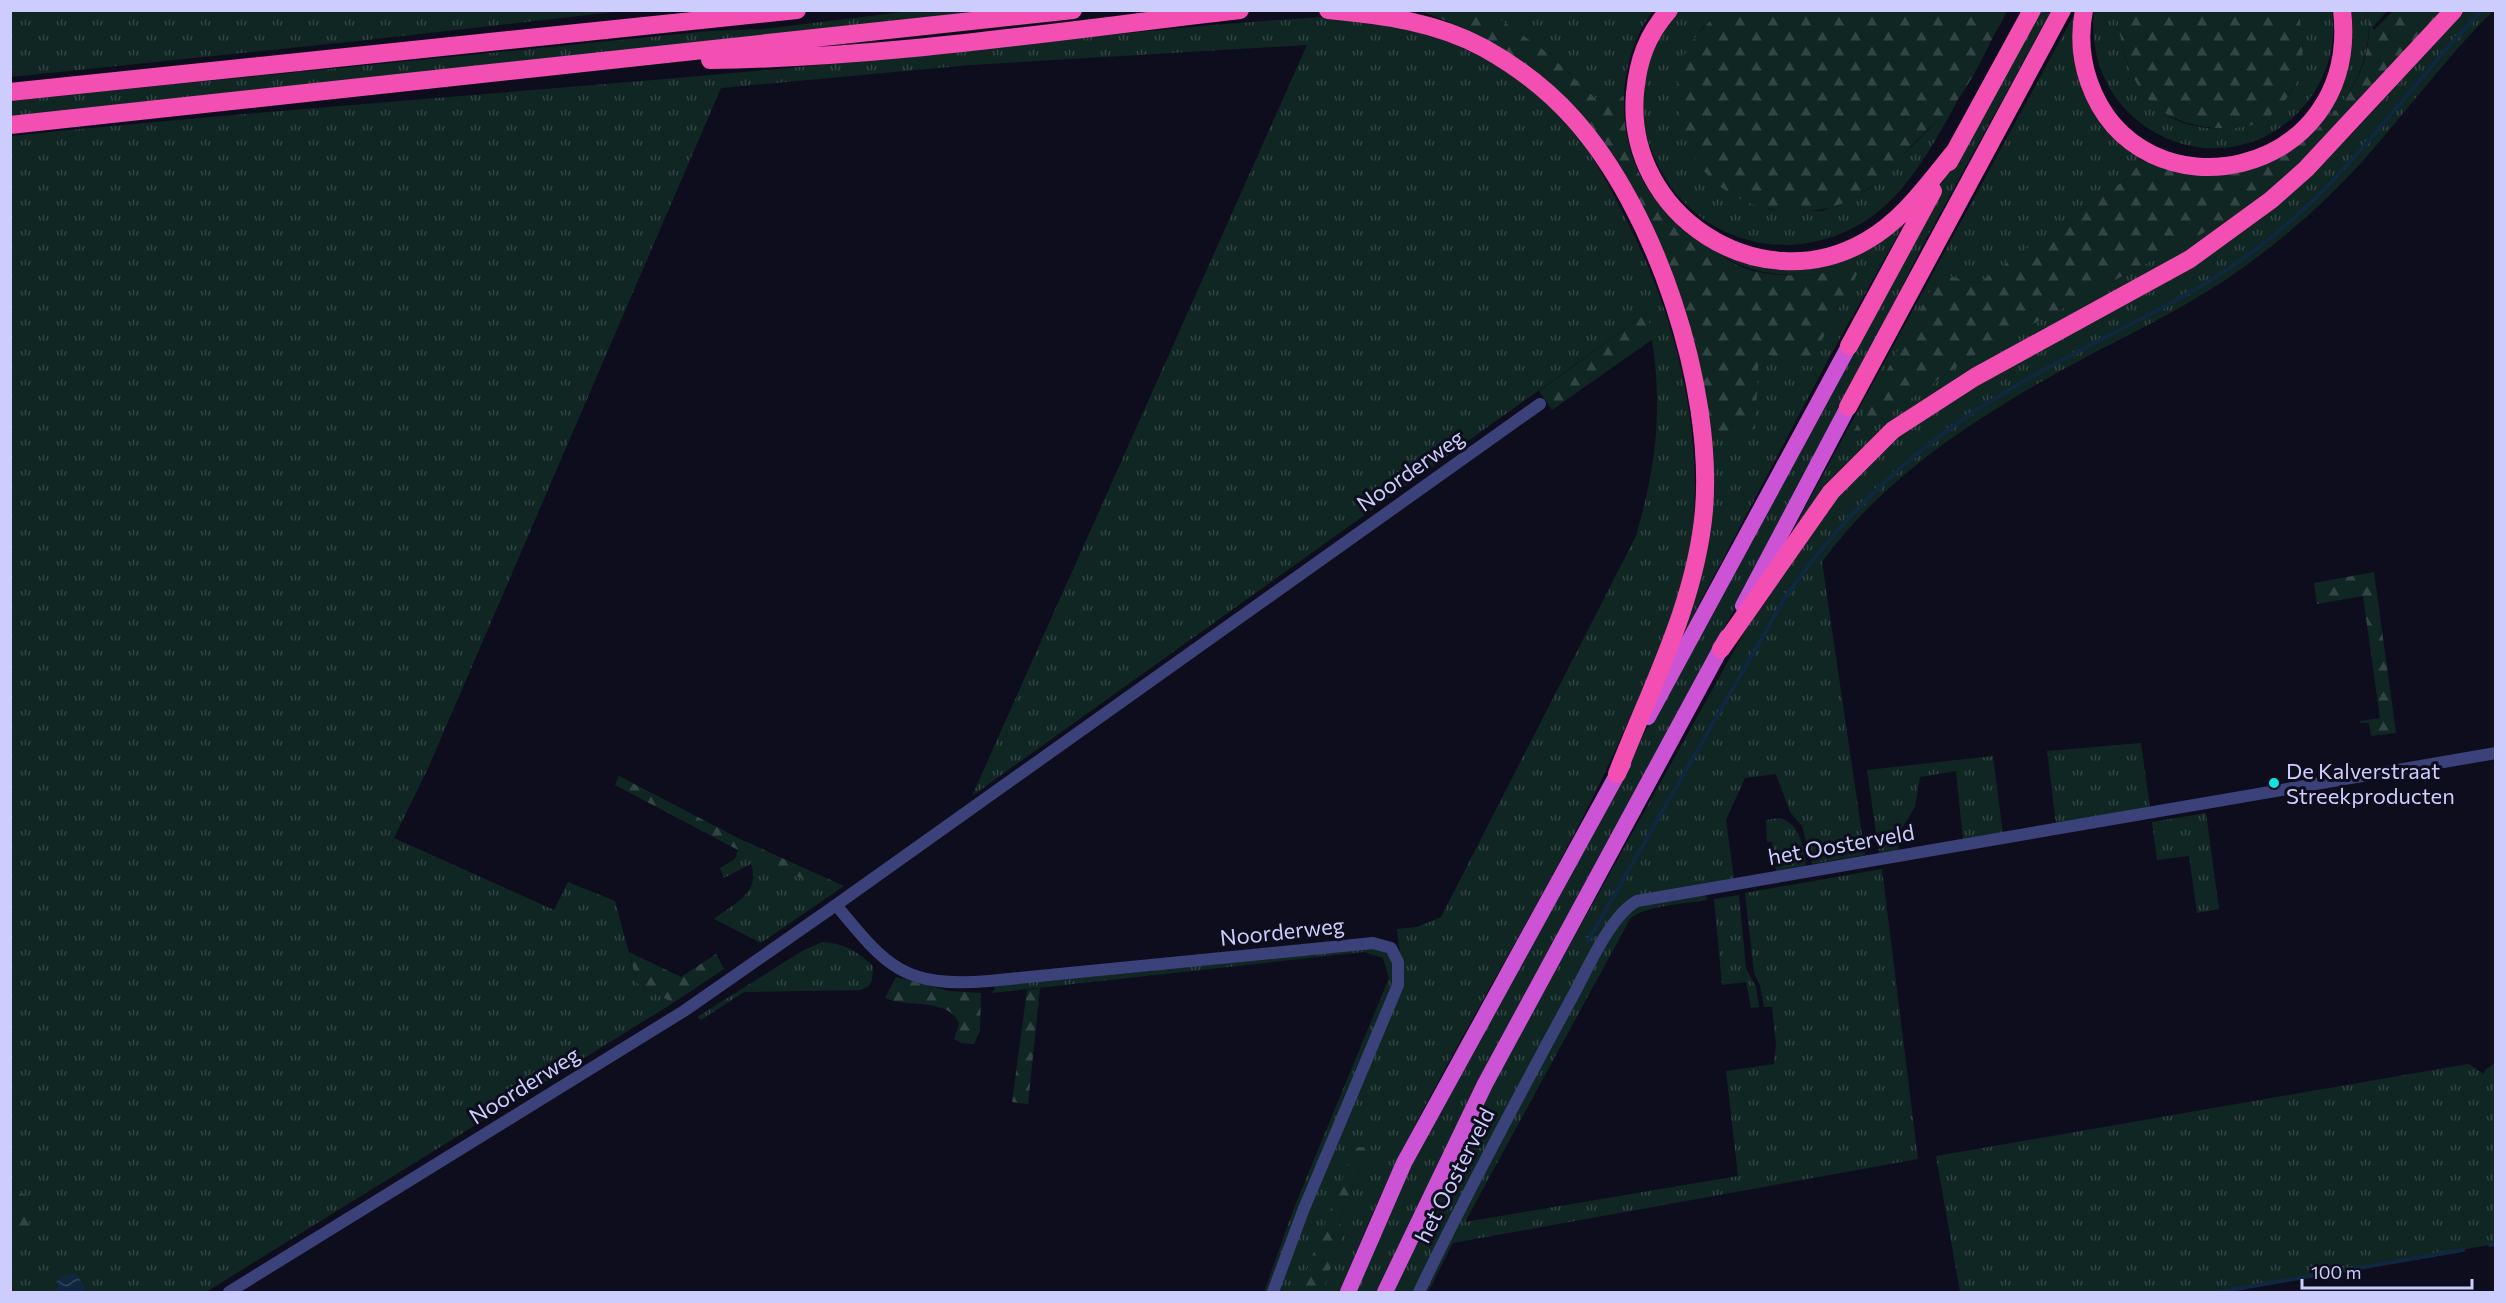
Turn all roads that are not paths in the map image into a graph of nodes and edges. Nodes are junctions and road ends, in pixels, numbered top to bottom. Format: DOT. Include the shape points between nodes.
graph roads {
  1 [pos="797,10"];
  2 [pos="1073,10"];
  3 [pos="1240,10"];
  4 [pos="1328,10"];
  5 [pos="1669,10"];
  6 [pos="2032,10"];
  7 [pos="2062,10"];
  8 [pos="2084,10"];
  9 [pos="2342,10"];
  10 [pos="2454,10"];
  11 [pos="602,62"];
  12 [pos="10,92"];
  13 [pos="10,125"];
  14 [pos="1955,151"];
  15 [pos="1849,346"];
  16 [pos="1540,404"];
  17 [pos="1848,407"];
  18 [pos="1721,649"];
  19 [pos="2496,753"];
  20 [pos="1617,774"];
  21 [pos="836,905"];
  22 [pos="229,1293"];
  23 [pos="1273,1293"];
  24 [pos="1348,1293"];
  25 [pos="1385,1293"];
  26 [pos="1419,1293"];
  1 -- 12 [label="highway"];
  2 -- 11 [label="highway"];
  3 -- 11 [label="highway" via="770,60"];
  4 -- 20 [label="highway" via="1404,18 1442,30 1483,47 1537,82 1574,118 1603,157 1642,227 1662,274 1691,365 1701,416 1706,466 1704,510 1684,607"];
  5 -- 14 [label="highway" via="1647,41 1636,76 1634,110 1638,141 1662,193 1679,214 1703,235 1732,250 1787,261 1817,258 1865,242 1908,208"];
  6 -- 14 [label="highway"];
  7 -- 17 [label="highway"];
  8 -- 9 [label="highway" via="2081,50 2093,94 2108,117 2123,134 2153,153 2189,165 2217,167 2247,163 2271,154 2313,122 2337,80 2344,49"];
  10 -- 18 [label="highway" via="2306,169 2224,236 2190,259 1975,377 1893,430 1831,492"];
  11 -- 13 [label="highway"];
  14 -- 15 [label="highway"];
  15 -- 20 [label="highway"];
  16 -- 21 [label="street, Noorderweg"];
  17 -- 18 [label="highway"];
  18 -- 25 [label="highway" via="1485,1084"];
  19 -- 26 [label="street, het Oosterveld" via="1637,901 1621,914 1587,971 1493,1143"];
  20 -- 24 [label="highway" via="1404,1162"];
  21 -- 22 [label="street, Noorderweg" via="684,1011"];
  21 -- 23 [label="street, Noorderweg" via="883,959 906,973 936,982 1000,980 1372,943 1391,948 1398,962 1398,985 1307,1200"];
}
